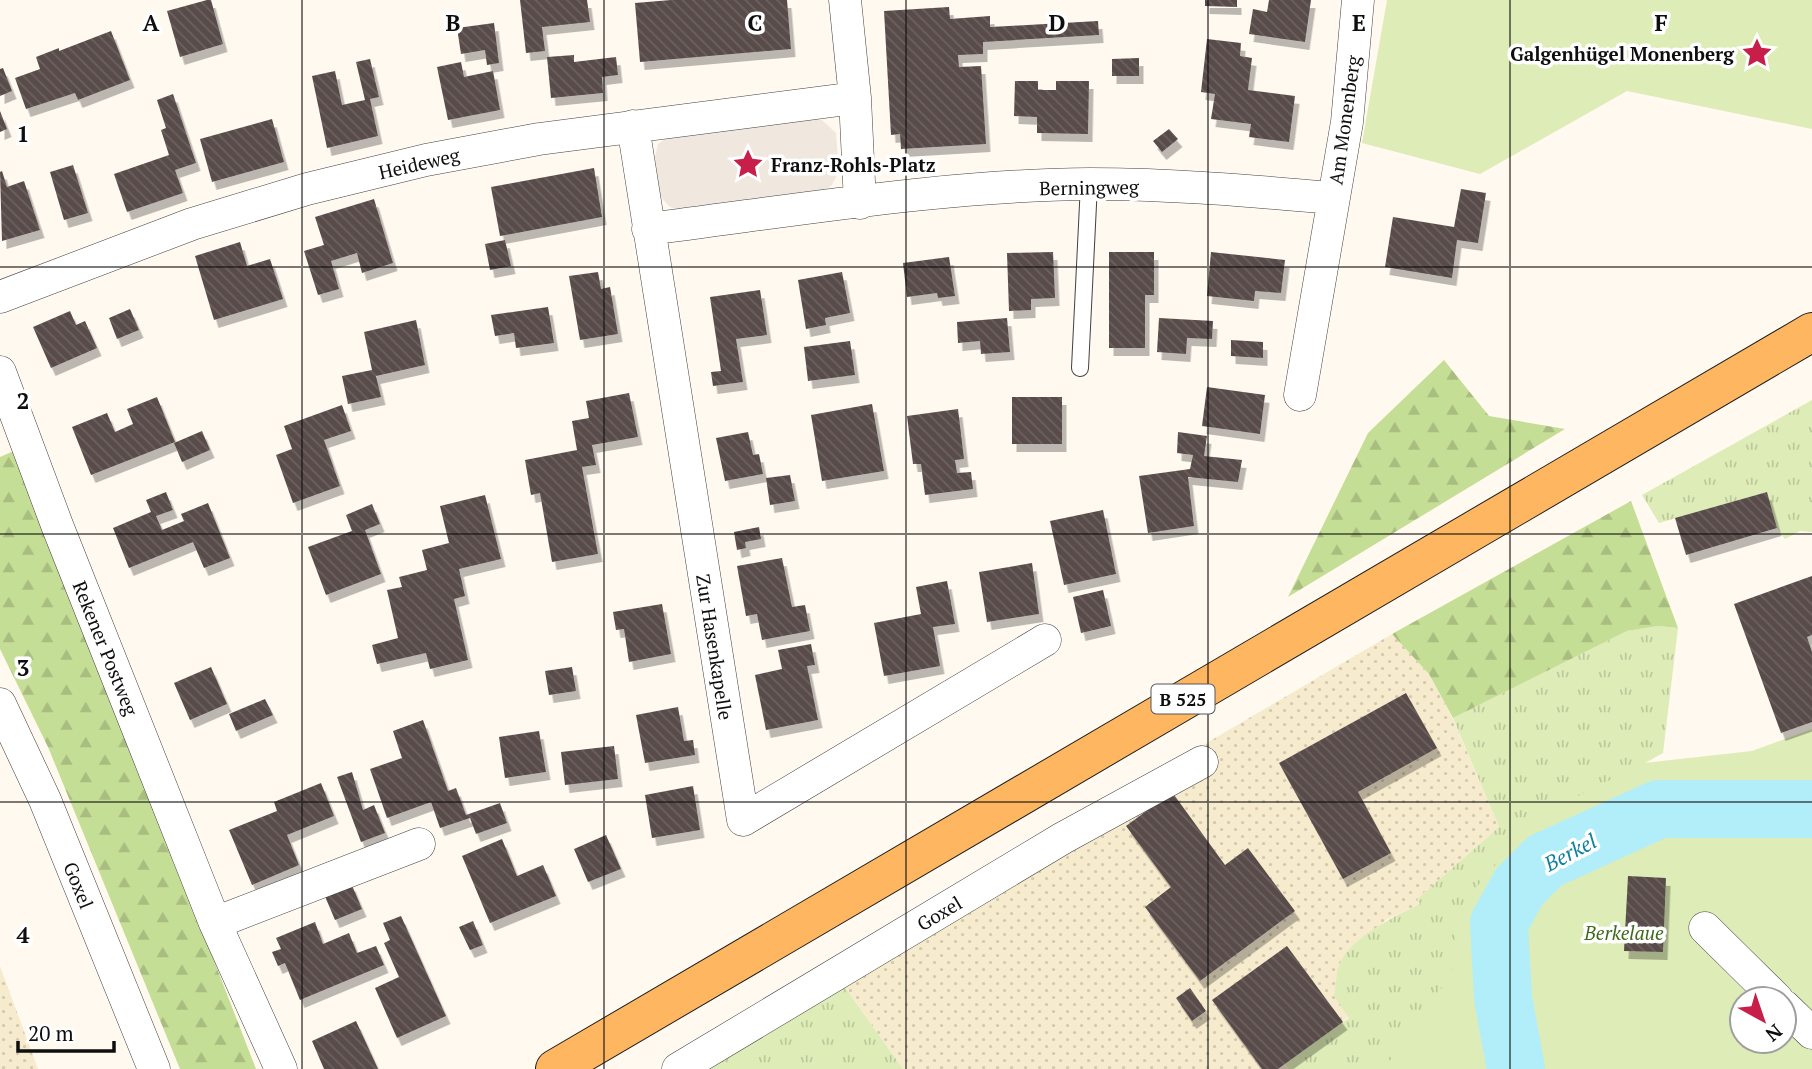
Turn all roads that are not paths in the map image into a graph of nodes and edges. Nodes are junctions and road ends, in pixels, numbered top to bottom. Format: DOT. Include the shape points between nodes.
graph roads {
  1 [pos="845,0"];
  2 [pos="1358,0"];
  3 [pos="855,98"];
  4 [pos="633,126"];
  5 [pos="1089,184"];
  6 [pos="1333,198"];
  7 [pos="860,203"];
  8 [pos="648,229"];
  9 [pos="0,297"];
  10 [pos="1812,332"];
  11 [pos="1080,368"];
  12 [pos="0,372"];
  13 [pos="1300,395"];
  14 [pos="1045,640"];
  15 [pos="0,704"];
  16 [pos="1202,762"];
  17 [pos="419,844"];
  18 [pos="215,923"];
  19 [pos="1705,928"];
  20 [pos="1763,985"];
  21 [pos="1798,1020"];
  22 [pos="1812,1033"];
  23 [pos="154,1069"];
  24 [pos="281,1069"];
  25 [pos="555,1069"];
  26 [pos="678,1069"];
  1 -- 3 [label="street"];
  2 -- 6 [label="street, Am Monenberg" via="1347,122"];
  3 -- 4 [label="street, Heideweg"];
  3 -- 7 [label="street"];
  4 -- 8 [label="street, Zur Hasenkapelle"];
  4 -- 9 [label="street, Heideweg" via="426,160 307,189 192,224"];
  5 -- 6 [label="street, Berningweg"];
  5 -- 7 [label="street, Berningweg"];
  5 -- 11 [label="lane"];
  6 -- 13 [label="street"];
  7 -- 8 [label="street, Berningweg"];
  8 -- 14 [label="street, Zur Hasenkapelle" via="743,820"];
  10 -- 25 [label="main road, B 525"];
  12 -- 18 [label="street, Rekener Postweg"];
  15 -- 23 [label="street, Goxel" via="45,800"];
  16 -- 26 [label="street, Goxel" via="1063,838"];
  17 -- 18 [label="street"];
  18 -- 24 [label="street, Rekener Postweg"];
  19 -- 20 [label="street"];
  21 -- 22 [label="street"];
}
